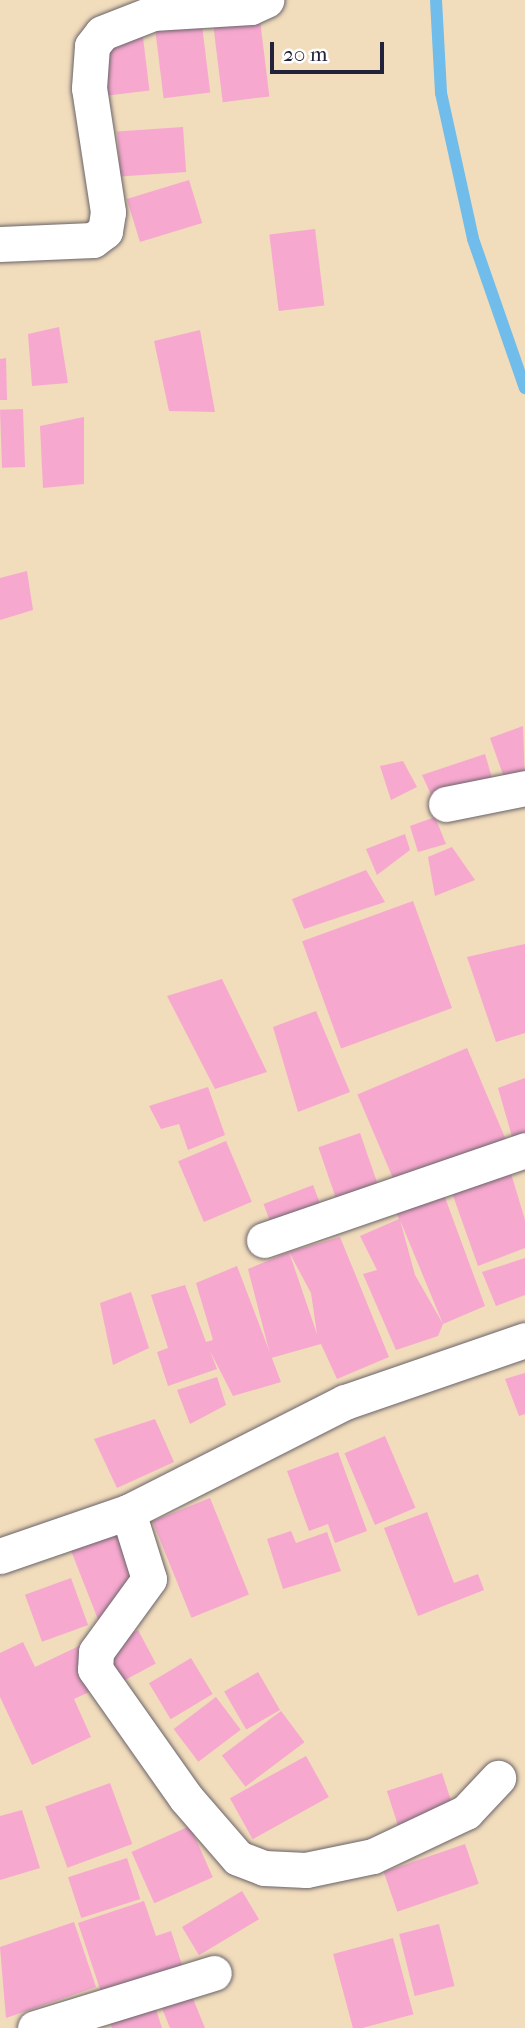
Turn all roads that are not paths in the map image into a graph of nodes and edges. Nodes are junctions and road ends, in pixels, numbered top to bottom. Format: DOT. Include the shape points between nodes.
graph roads {
  1 [pos="266,0"];
  2 [pos="0,244"];
  3 [pos="525,788"];
  4 [pos="446,804"];
  5 [pos="525,1150"];
  6 [pos="264,1240"];
  7 [pos="525,1340"];
  8 [pos="128,1513"];
  9 [pos="0,1556"];
  10 [pos="498,1778"];
  11 [pos="214,1973"];
  12 [pos="36,2028"];
  1 -- 2 [label="street" via="251,7 153,12 102,33 92,46 89,88 108,212 105,230 93,240"];
  3 -- 4 [label="street"];
  5 -- 6 [label="street"];
  7 -- 8 [label="street" via="345,1402"];
  8 -- 9 [label="street"];
  8 -- 10 [label="street" via="149,1579 96,1652 95,1669 186,1798 238,1858 264,1868 306,1870 373,1856 466,1812"];
  11 -- 12 [label="street"];
}
